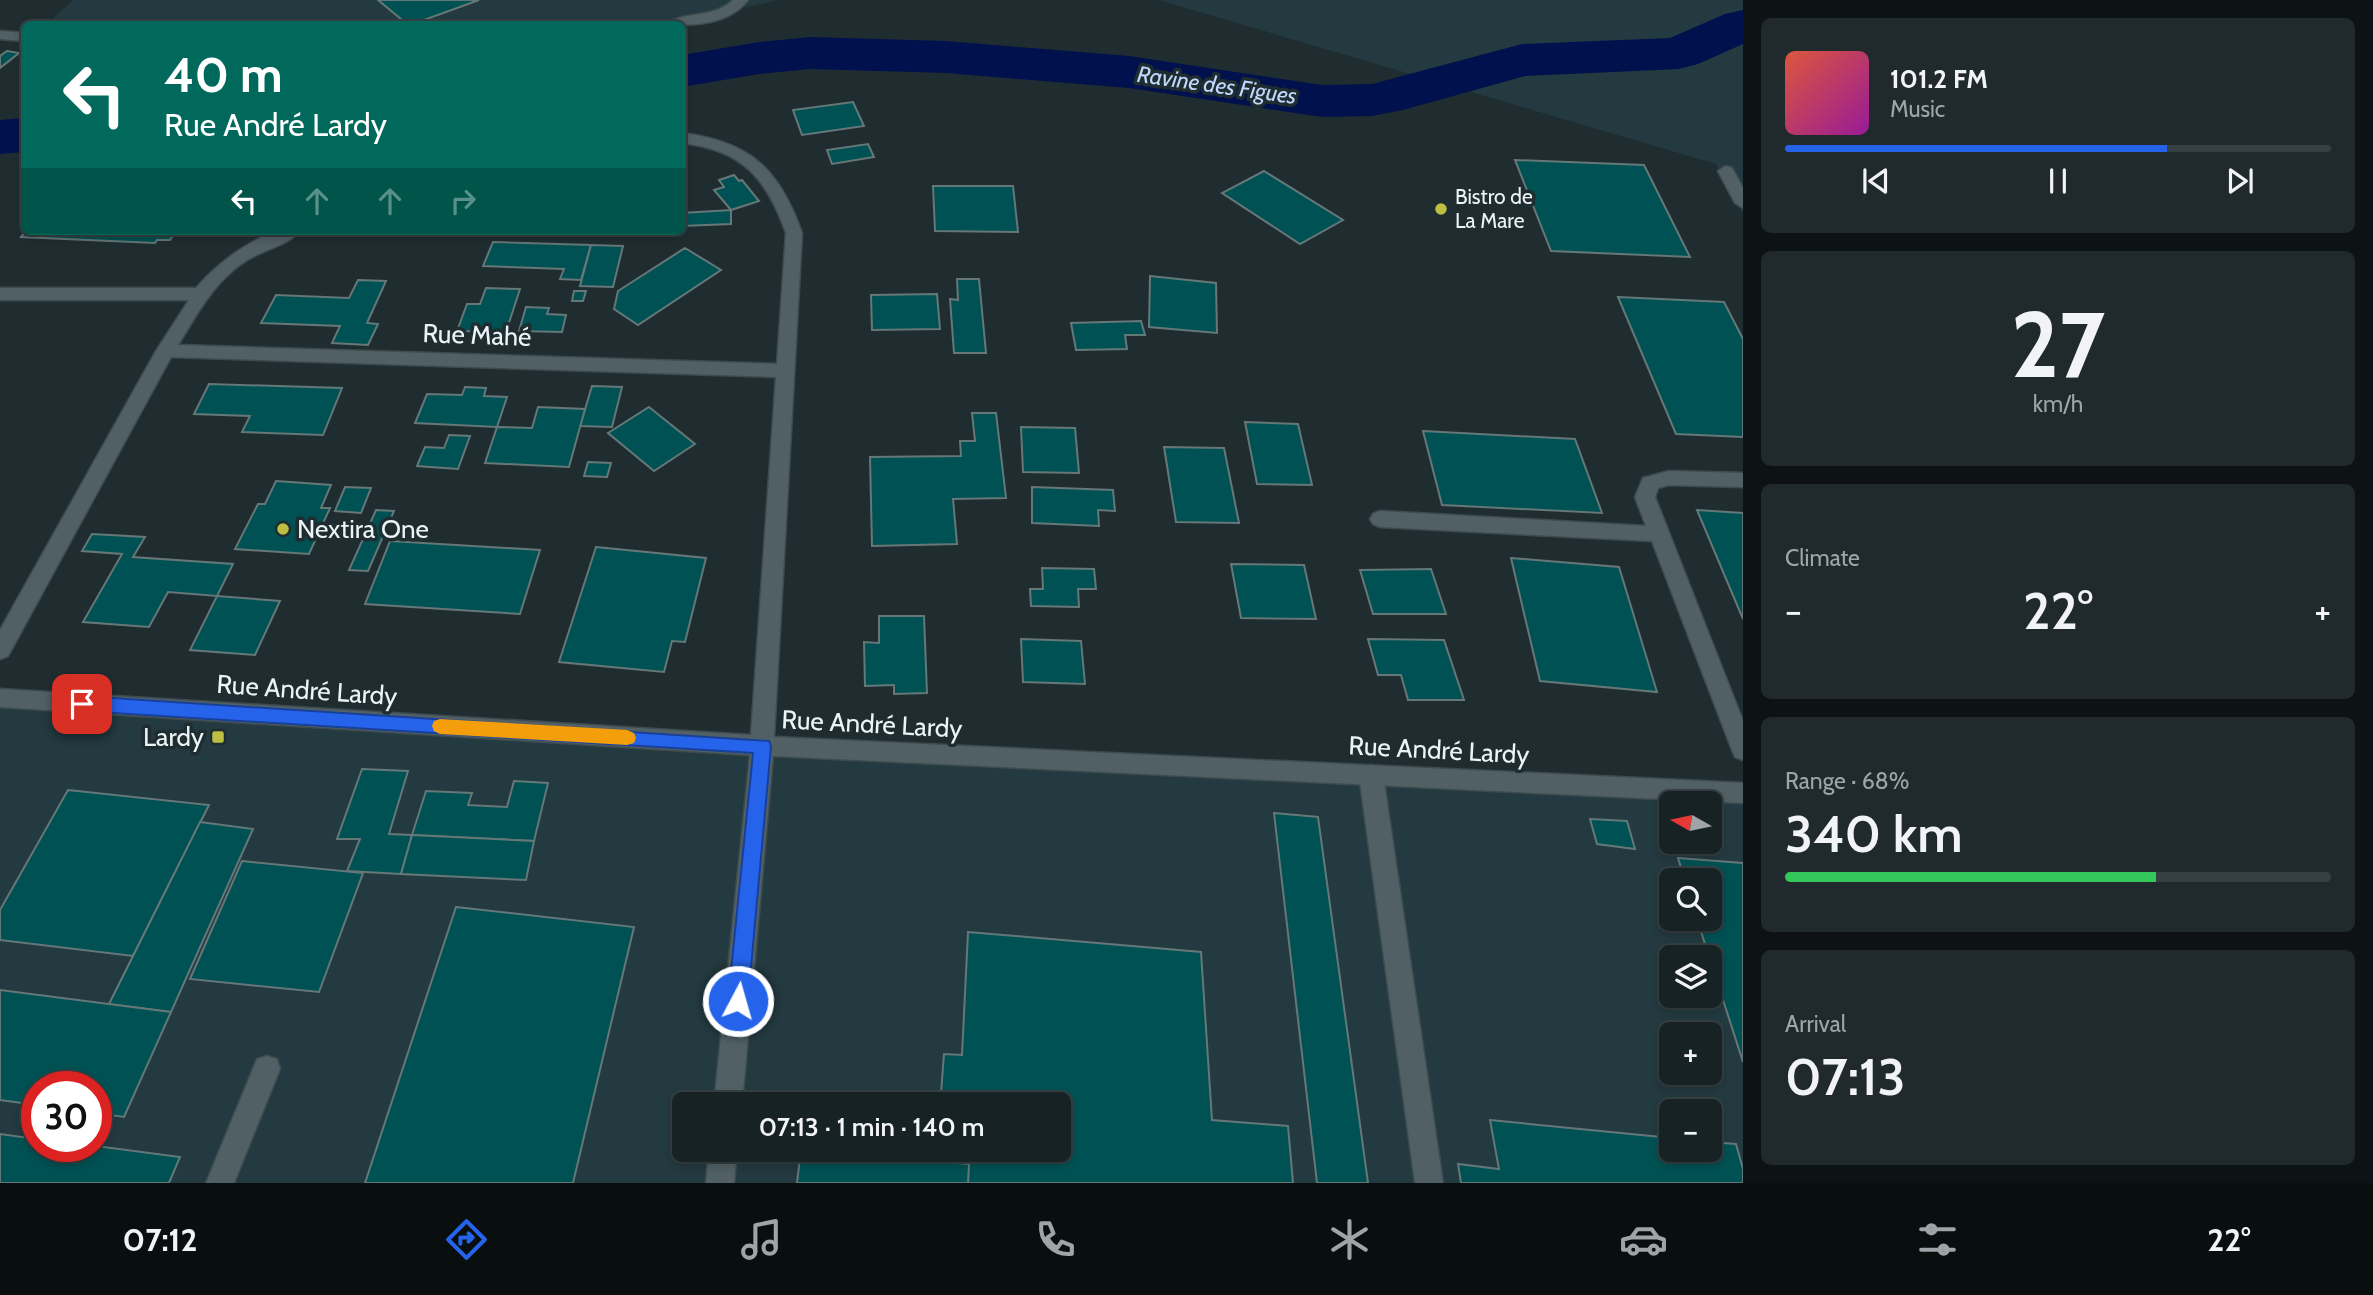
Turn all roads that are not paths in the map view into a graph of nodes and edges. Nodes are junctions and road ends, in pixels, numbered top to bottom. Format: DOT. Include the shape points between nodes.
graph roads {
  1 [pos="741,0"];
  2 [pos="686,21"];
  3 [pos="0,35"];
  4 [pos="21,37"];
  5 [pos="686,139"];
  6 [pos="1726,171"];
  7 [pos="1743,203"];
  8 [pos="284,235"];
  9 [pos="0,294"];
  10 [pos="201,294"];
  11 [pos="165,351"];
  12 [pos="786,371"];
  13 [pos="1743,480"];
  14 [pos="1380,519"];
  15 [pos="1660,534"];
  16 [pos="0,650"];
  17 [pos="0,698"];
  18 [pos="762,746"];
  19 [pos="1743,750"];
  20 [pos="1371,775"];
  21 [pos="1743,793"];
  22 [pos="267,1069"];
  23 [pos="729,1092"];
  24 [pos="722,1162"];
  25 [pos="220,1183"];
  26 [pos="720,1183"];
  27 [pos="1429,1183"];
  1 -- 2 [label="street" via="726,13"];
  3 -- 4 [label="street"];
  5 -- 12 [label="street" via="733,149 773,185 786,207 794,233"];
  6 -- 7 [label="street"];
  8 -- 10 [label="street" via="242,256"];
  9 -- 10 [label="street"];
  10 -- 11 [label="street"];
  11 -- 12 [label="street, Rue Mahé"];
  11 -- 16 [label="street"];
  12 -- 18 [label="street"];
  13 -- 15 [label="street" via="1669,478 1650,483 1645,497"];
  14 -- 15 [label="street"];
  15 -- 19 [label="street"];
  17 -- 18 [label="street, Rue André Lardy"];
  18 -- 20 [label="street, Rue André Lardy"];
  18 -- 23 [label="street"];
  20 -- 21 [label="street, Rue André Lardy"];
  20 -- 27 [label="street"];
  22 -- 25 [label="street"];
  24 -- 26 [label="street"];
}
